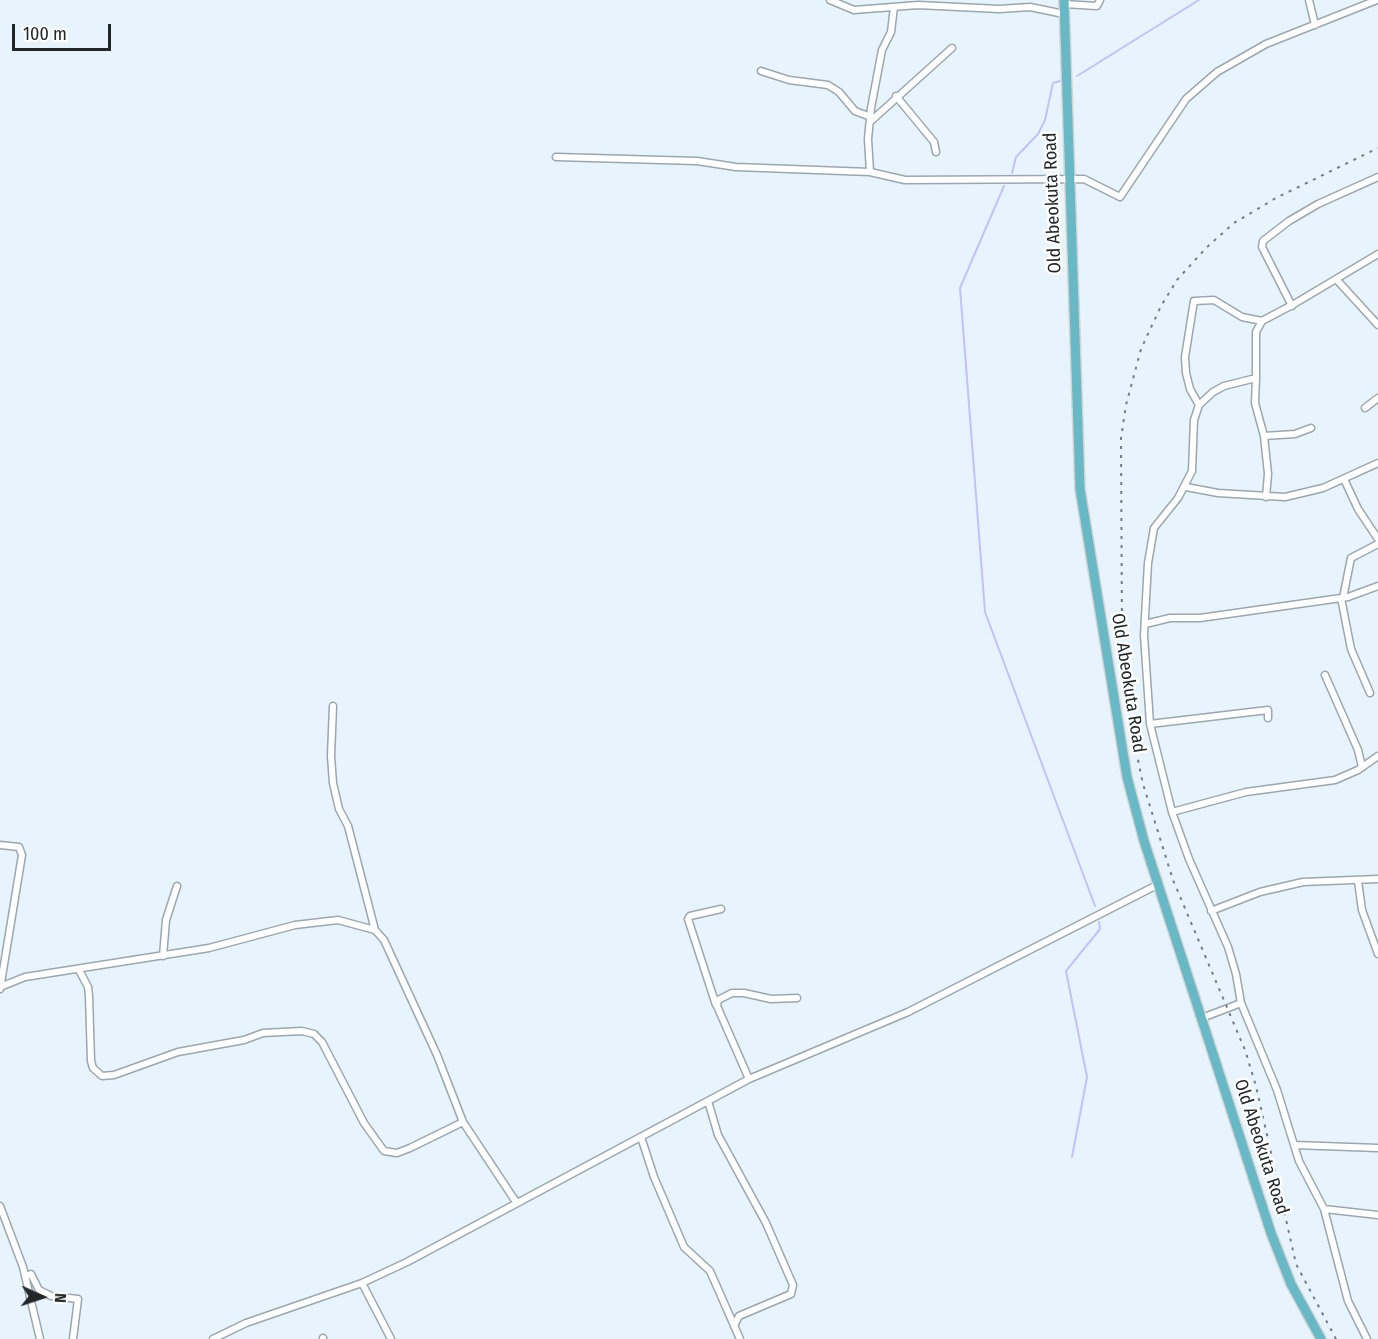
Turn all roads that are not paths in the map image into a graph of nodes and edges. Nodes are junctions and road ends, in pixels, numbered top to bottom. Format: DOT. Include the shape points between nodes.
graph roads {
  1 [pos="830,0"];
  2 [pos="1100,0"];
  3 [pos="1309,0"];
  4 [pos="1377,0"];
  5 [pos="1064,6"];
  6 [pos="894,7"];
  7 [pos="1315,25"];
  8 [pos="952,48"];
  9 [pos="761,71"];
  10 [pos="896,96"];
  11 [pos="871,119"];
  12 [pos="936,152"];
  13 [pos="556,157"];
  14 [pos="870,172"];
  15 [pos="1378,177"];
  16 [pos="1068,178"];
  17 [pos="1378,254"];
  18 [pos="1336,279"];
  19 [pos="1292,306"];
  20 [pos="1262,321"];
  21 [pos="1378,325"];
  22 [pos="1256,378"];
  23 [pos="1378,398"];
  24 [pos="1199,405"];
  25 [pos="1365,408"];
  26 [pos="1311,428"];
  27 [pos="1264,436"];
  28 [pos="1378,463"];
  29 [pos="1344,479"];
  30 [pos="1186,487"];
  31 [pos="1266,497"];
  32 [pos="1378,539"];
  33 [pos="1378,544"];
  34 [pos="1378,586"];
  35 [pos="1342,598"];
  36 [pos="1144,624"];
  37 [pos="1325,675"];
  38 [pos="1370,693"];
  39 [pos="333,706"];
  40 [pos="1268,718"];
  41 [pos="1150,724"];
  42 [pos="1378,756"];
  43 [pos="1362,767"];
  44 [pos="1172,812"];
  45 [pos="0,845"];
  46 [pos="1378,879"];
  47 [pos="1358,881"];
  48 [pos="1159,884"];
  49 [pos="177,886"];
  50 [pos="721,909"];
  51 [pos="1211,911"];
  52 [pos="375,930"];
  53 [pos="1378,954"];
  54 [pos="163,956"];
  55 [pos="79,970"];
  56 [pos="0,988"];
  57 [pos="797,998"];
  58 [pos="1241,1002"];
  59 [pos="717,1006"];
  60 [pos="1202,1018"];
  61 [pos="749,1079"];
  62 [pos="708,1101"];
  63 [pos="463,1122"];
  64 [pos="641,1137"];
  65 [pos="1294,1144"];
  66 [pos="1378,1148"];
  67 [pos="516,1202"];
  68 [pos="0,1206"];
  69 [pos="1324,1209"];
  70 [pos="1378,1215"];
  71 [pos="26,1276"];
  72 [pos="362,1283"];
  73 [pos="734,1326"];
  74 [pos="40,1339"];
  75 [pos="73,1339"];
  76 [pos="213,1339"];
  77 [pos="391,1339"];
  78 [pos="740,1339"];
  79 [pos="1321,1339"];
  80 [pos="1368,1339"];
  1 -- 6 [label="street" via="854,10"];
  2 -- 5 [label="street" via="1096,6"];
  3 -- 7 [label="street"];
  4 -- 7 [label="street"];
  5 -- 6 [label="street"];
  5 -- 16 [label="highway, Old Abeokuta Road"];
  6 -- 11 [label="street"];
  7 -- 16 [label="street" via="1241,56 1204,83 1178,111 1123,196 1117,197 1090,180"];
  8 -- 10 [label="street"];
  9 -- 11 [label="street" via="789,80 828,85 855,111"];
  10 -- 11 [label="street"];
  10 -- 12 [label="street" via="934,142"];
  11 -- 14 [label="street"];
  13 -- 14 [label="street"];
  14 -- 16 [label="street" via="905,180"];
  15 -- 19 [label="street" via="1318,204 1263,241 1262,247"];
  16 -- 48 [label="highway, Old Abeokuta Road" via="1080,489 1127,777"];
  17 -- 18 [label="street"];
  18 -- 19 [label="street"];
  18 -- 21 [label="street"];
  19 -- 20 [label="street"];
  20 -- 22 [label="street" via="1256,332"];
  20 -- 24 [label="street" via="1242,317 1214,300 1194,301 1185,357 1190,389"];
  22 -- 24 [label="street" via="1224,386"];
  22 -- 27 [label="street" via="1255,403"];
  23 -- 25 [label="street"];
  24 -- 30 [label="street" via="1194,420 1192,471"];
  26 -- 27 [label="street" via="1295,434"];
  27 -- 31 [label="street"];
  28 -- 29 [label="street"];
  29 -- 31 [label="street" via="1303,495"];
  29 -- 32 [label="street" via="1358,510"];
  30 -- 31 [label="street"];
  30 -- 36 [label="street" via="1154,528"];
  33 -- 35 [label="street" via="1351,558"];
  34 -- 35 [label="street"];
  35 -- 36 [label="street"];
  35 -- 38 [label="street" via="1351,649"];
  36 -- 41 [label="street"];
  37 -- 43 [label="street"];
  39 -- 52 [label="street" via="333,783"];
  40 -- 41 [label="street" via="1268,710"];
  41 -- 44 [label="street"];
  42 -- 43 [label="street"];
  43 -- 44 [label="street" via="1335,780 1246,792"];
  44 -- 51 [label="street"];
  45 -- 56 [label="street" via="20,847 22,855"];
  46 -- 47 [label="street"];
  47 -- 51 [label="street" via="1303,882 1260,892"];
  47 -- 53 [label="street" via="1362,910"];
  48 -- 60 [label="highway, Old Abeokuta Road"];
  48 -- 61 [label="street" via="908,1012"];
  49 -- 54 [label="street" via="166,920"];
  50 -- 59 [label="street" via="690,915 688,919"];
  51 -- 58 [label="street" via="1228,947"];
  52 -- 54 [label="street" via="338,920 295,925 236,942"];
  52 -- 63 [label="street" via="384,940 437,1055"];
  54 -- 55 [label="street"];
  55 -- 56 [label="street" via="25,977"];
  55 -- 63 [label="street" via="90,996 91,1061 102,1076 178,1052 263,1033 307,1031 322,1042 364,1123 384,1152 404,1150"];
  57 -- 59 [label="street" via="732,993 718,1000"];
  58 -- 60 [label="street"];
  58 -- 65 [label="street"];
  59 -- 61 [label="street"];
  60 -- 79 [label="highway, Old Abeokuta Road" via="1271,1233 1291,1284"];
  61 -- 62 [label="street"];
  62 -- 64 [label="street"];
  62 -- 73 [label="street" via="718,1135 766,1223 793,1285 790,1294 739,1316"];
  63 -- 67 [label="street"];
  64 -- 67 [label="street"];
  64 -- 73 [label="street" via="684,1247 710,1271"];
  65 -- 66 [label="street"];
  65 -- 69 [label="street" via="1308,1182"];
  67 -- 72 [label="street" via="447,1242"];
  68 -- 71 [label="street"];
  69 -- 70 [label="street"];
  69 -- 80 [label="street" via="1348,1301"];
  71 -- 74 [label="street"];
  71 -- 75 [label="street" via="31,1274 39,1290 51,1296 78,1299"];
  72 -- 76 [label="street" via="265,1316"];
  72 -- 77 [label="street"];
  73 -- 78 [label="street"];
}
